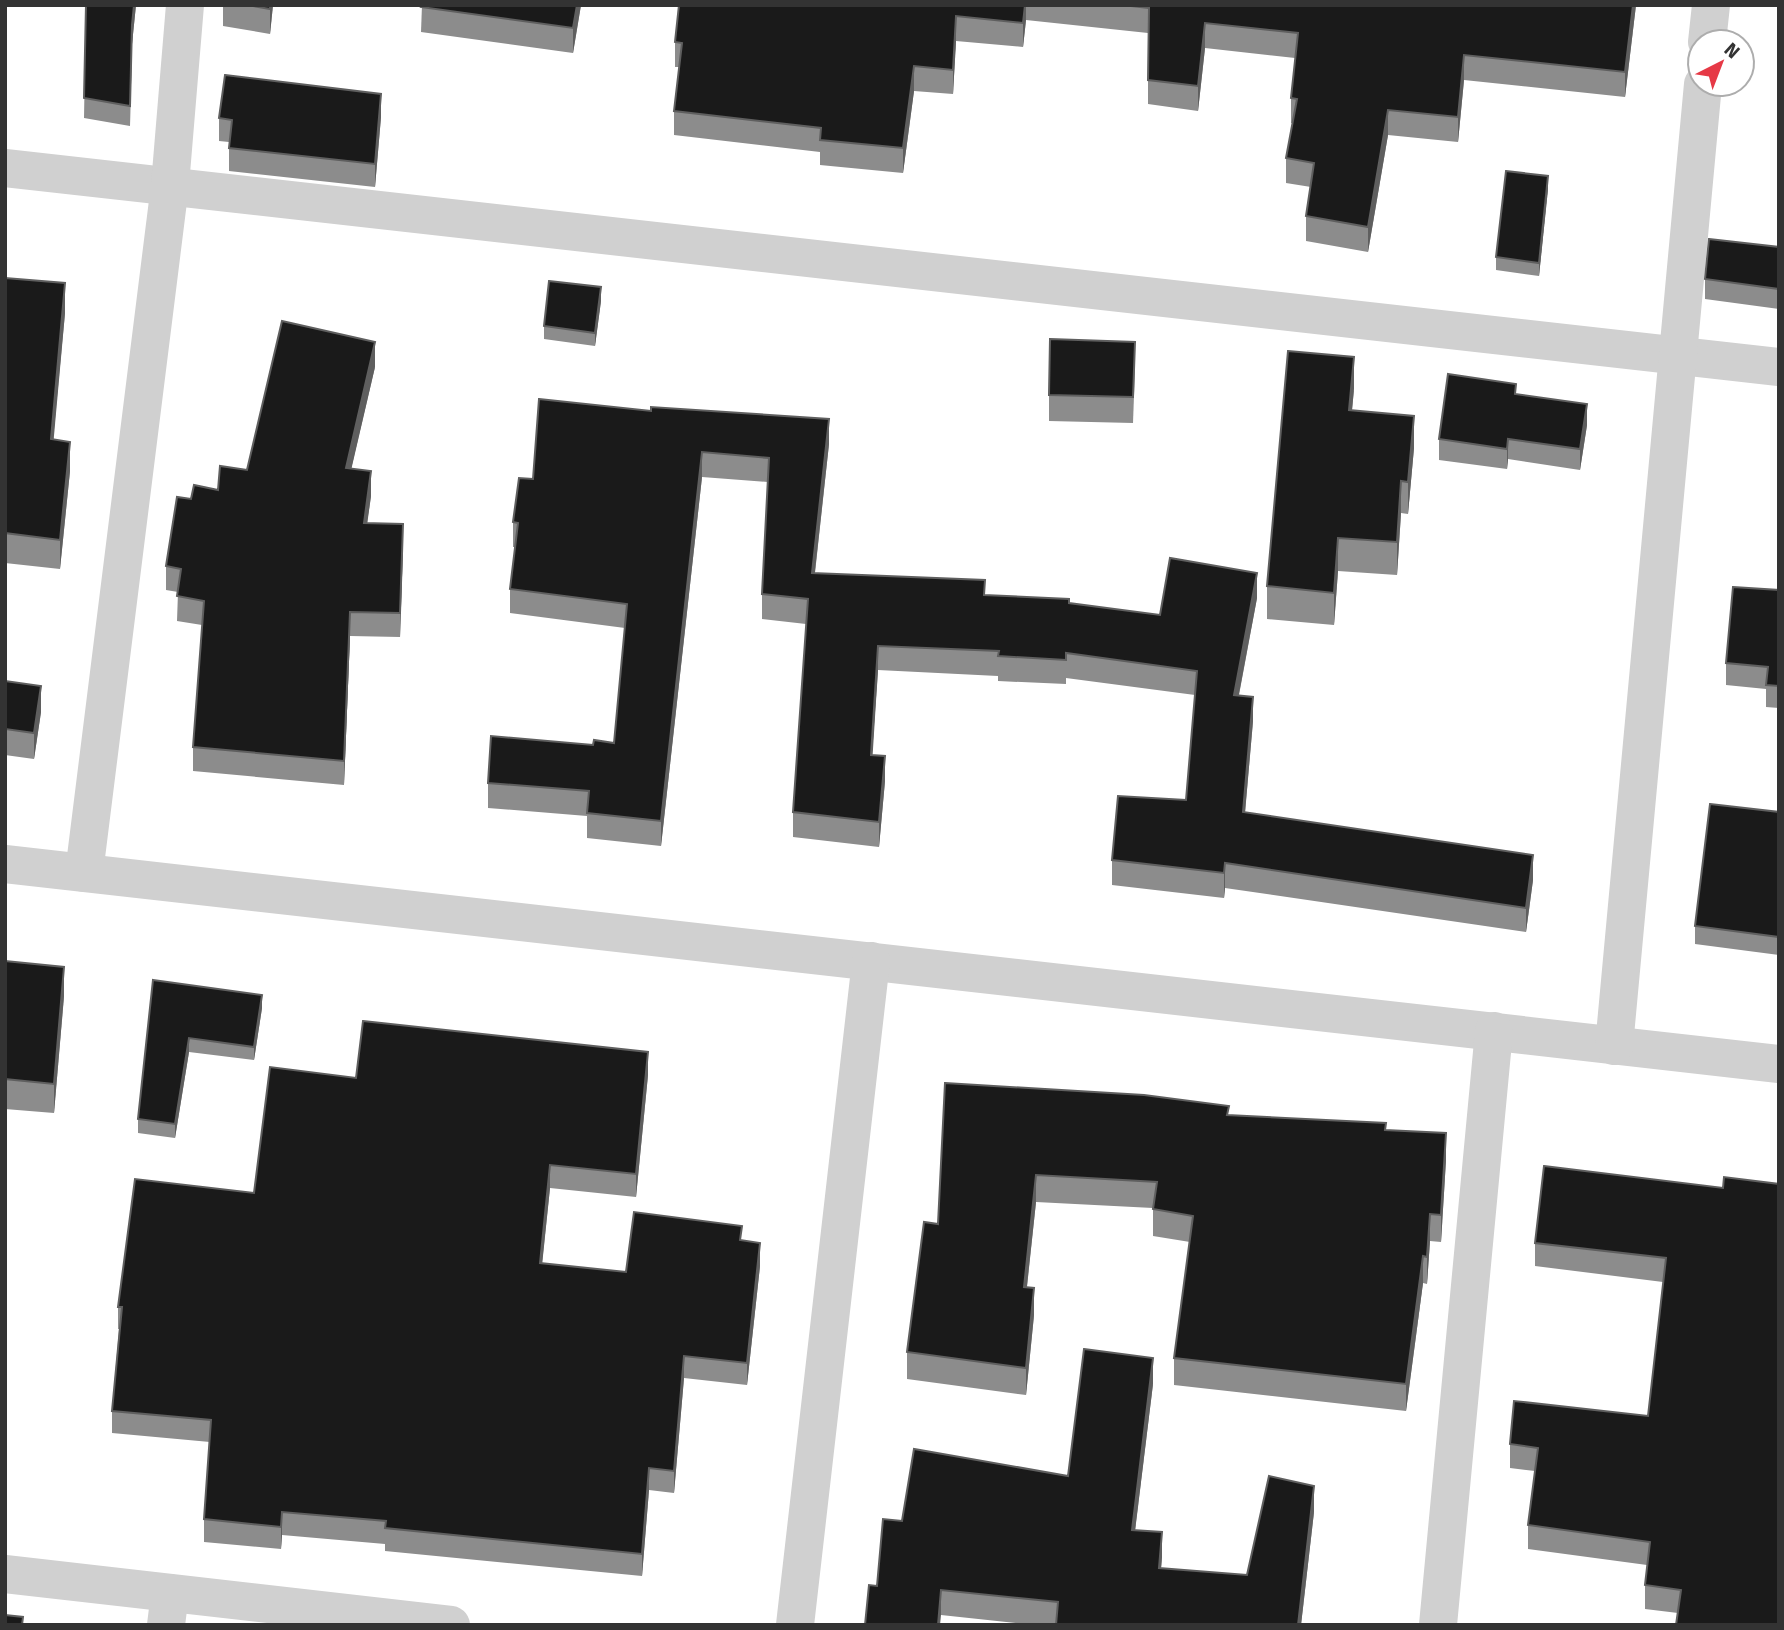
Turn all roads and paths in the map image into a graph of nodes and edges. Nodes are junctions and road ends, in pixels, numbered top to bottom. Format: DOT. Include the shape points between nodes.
graph roads {
  1 [pos="185,5"];
  2 [pos="1711,5"];
  3 [pos="1709,28"];
  4 [pos="1702,98"];
  5 [pos="5,168"];
  6 [pos="170,186"];
  7 [pos="1676,356"];
  8 [pos="1779,366"];
  9 [pos="5,864"];
  10 [pos="84,873"];
  11 [pos="871,961"];
  12 [pos="1494,1031"];
  13 [pos="1614,1045"];
  14 [pos="1779,1064"];
  15 [pos="5,1574"];
  16 [pos="168,1609"];
  17 [pos="450,1625"];
  18 [pos="795,1625"];
  19 [pos="1438,1625"];
  1 -- 6 [label="street"];
  2 -- 3 [label="street"];
  4 -- 7 [label="street"];
  5 -- 6 [label="street"];
  6 -- 7 [label="street"];
  6 -- 10 [label="street"];
  7 -- 8 [label="street"];
  7 -- 13 [label="street"];
  9 -- 10 [label="street"];
  10 -- 11 [label="street"];
  11 -- 12 [label="street"];
  11 -- 18 [label="street"];
  12 -- 13 [label="street"];
  12 -- 19 [label="street"];
  13 -- 14 [label="street"];
  15 -- 16 [label="street"];
  16 -- 17 [label="street"];
}
